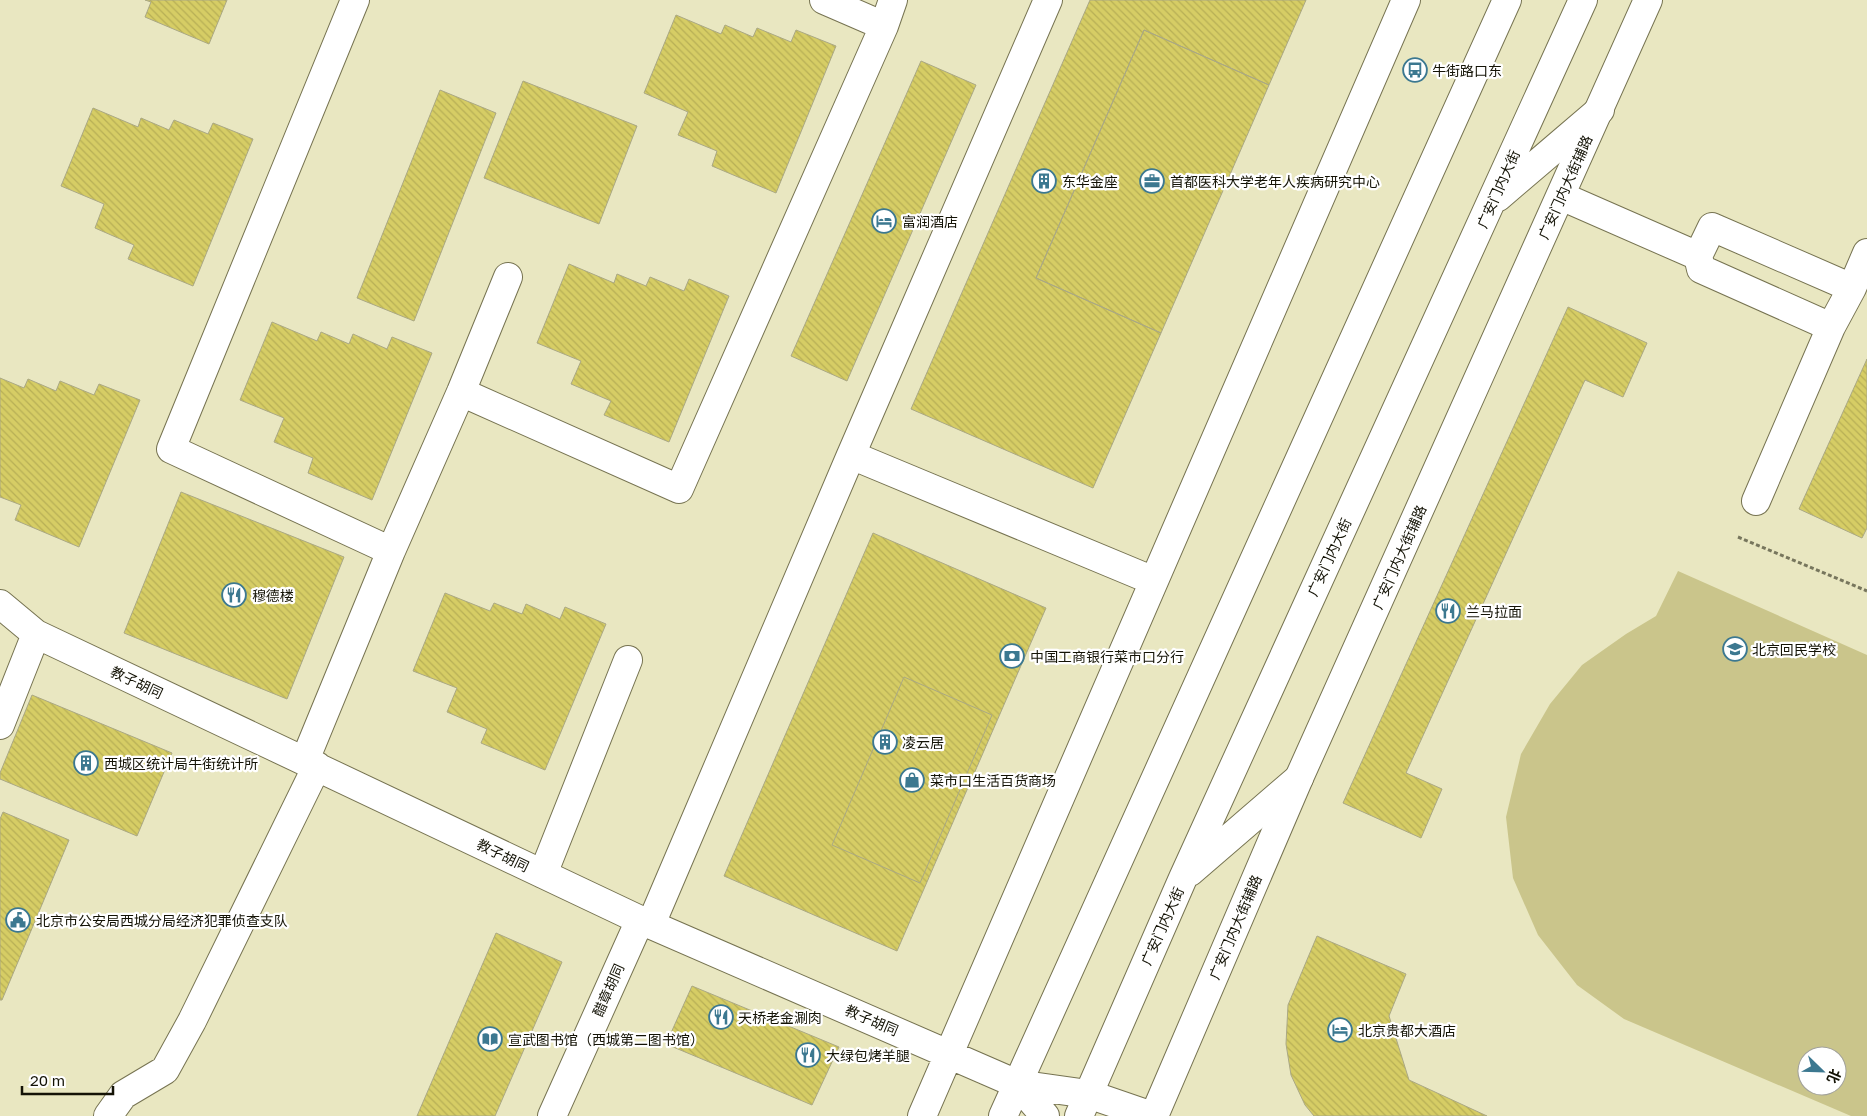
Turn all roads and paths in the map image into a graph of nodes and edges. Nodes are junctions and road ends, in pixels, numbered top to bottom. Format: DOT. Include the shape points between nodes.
graph roads {
  1 [pos="355,0"];
  2 [pos="824,0"];
  3 [pos="893,0"];
  4 [pos="1048,0"];
  5 [pos="1406,0"];
  6 [pos="1507,0"];
  7 [pos="1584,0"];
  8 [pos="1648,0"];
  9 [pos="884,26"];
  10 [pos="1600,110"];
  11 [pos="1561,196"];
  12 [pos="1491,203"];
  13 [pos="1867,253"];
  14 [pos="1698,256"];
  15 [pos="508,277"];
  16 [pos="1852,288"];
  17 [pos="1831,327"];
  18 [pos="461,392"];
  19 [pos="851,455"];
  20 [pos="1756,501"];
  21 [pos="1738,536"];
  22 [pos="391,551"];
  23 [pos="1154,581"];
  24 [pos="1867,591"];
  25 [pos="0,604"];
  26 [pos="36,634"];
  27 [pos="628,660"];
  28 [pos="0,725"];
  29 [pos="311,763"];
  30 [pos="1299,778"];
  31 [pos="542,874"];
  32 [pos="1183,878"];
  33 [pos="645,922"];
  34 [pos="949,1054"];
  35 [pos="1017,1084"];
  36 [pos="1084,1105"];
  37 [pos="108,1116"];
  38 [pos="552,1116"];
  39 [pos="922,1116"];
  40 [pos="1003,1116"];
  41 [pos="1045,1116"];
  42 [pos="1153,1116"];
  1 -- 22 [label="street" via="171,449"];
  2 -- 9 [label="street"];
  3 -- 9 [label="street"];
  4 -- 19 [label="street, 醋章胡同"];
  5 -- 23 [label="street"];
  6 -- 35 [label="street"];
  7 -- 12 [label="street, 广安门内大街"];
  8 -- 10 [label="street, 广安门内大街辅路"];
  9 -- 18 [label="street" via="679,490"];
  10 -- 11 [label="street, 广安门内大街辅路"];
  10 -- 12 [label="street"];
  11 -- 14 [label="street"];
  11 -- 30 [label="street, 广安门内大街辅路"];
  12 -- 32 [label="street, 广安门内大街"];
  13 -- 16 [label="street"];
  14 -- 16 [label="street" via="1712,227"];
  14 -- 17 [label="street" via="1701,269"];
  15 -- 18 [label="street"];
  16 -- 17 [label="street"];
  17 -- 20 [label="street"];
  18 -- 22 [label="street"];
  19 -- 23 [label="street"];
  19 -- 33 [label="street, 醋章胡同"];
  21 -- 24 [label="path"];
  22 -- 29 [label="street"];
  23 -- 34 [label="street"];
  25 -- 26 [label="street, 教子胡同"];
  26 -- 28 [label="street"];
  26 -- 29 [label="street, 教子胡同"];
  27 -- 31 [label="street"];
  29 -- 31 [label="street, 教子胡同"];
  29 -- 37 [label="street" via="192,1022 165,1070 123,1095"];
  30 -- 32 [label="street"];
  30 -- 42 [label="street, 广安门内大街辅路"];
  31 -- 33 [label="street, 教子胡同"];
  32 -- 36 [label="street, 广安门内大街"];
  33 -- 34 [label="street, 教子胡同"];
  33 -- 38 [label="street, 醋章胡同"];
  34 -- 35 [label="street, 教子胡同"];
  34 -- 39 [label="street"];
  35 -- 36 [label="street"];
  35 -- 40 [label="street"];
  35 -- 41 [label="street"];
  36 -- 42 [label="street"];
}
